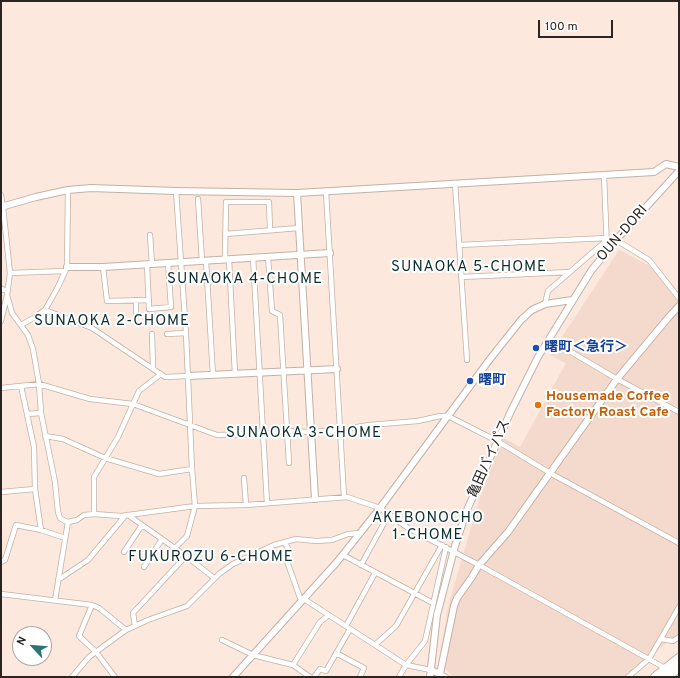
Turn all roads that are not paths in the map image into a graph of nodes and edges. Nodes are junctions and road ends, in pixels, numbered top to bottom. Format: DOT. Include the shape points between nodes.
graph roads {
  1 [pos="679,167"];
  2 [pos="679,171"];
  3 [pos="604,175"];
  4 [pos="455,183"];
  5 [pos="68,190"];
  6 [pos="176,191"];
  7 [pos="326,192"];
  8 [pos="297,193"];
  9 [pos="1,195"];
  10 [pos="198,199"];
  11 [pos="2,207"];
  12 [pos="299,228"];
  13 [pos="270,230"];
  14 [pos="225,234"];
  15 [pos="150,235"];
  16 [pos="607,239"];
  17 [pos="616,240"];
  18 [pos="459,245"];
  19 [pos="607,250"];
  20 [pos="330,253"];
  21 [pos="301,255"];
  22 [pos="268,256"];
  23 [pos="253,257"];
  24 [pos="227,259"];
  25 [pos="204,261"];
  26 [pos="168,263"];
  27 [pos="181,263"];
  28 [pos="150,264"];
  29 [pos="103,267"];
  30 [pos="66,269"];
  31 [pos="570,272"];
  32 [pos="10,273"];
  33 [pos="461,277"];
  34 [pos="1,289"];
  35 [pos="8,293"];
  36 [pos="679,298"];
  37 [pos="136,300"];
  38 [pos="149,300"];
  39 [pos="572,300"];
  40 [pos="545,304"];
  41 [pos="679,306"];
  42 [pos="45,310"];
  43 [pos="136,314"];
  44 [pos="1,321"];
  45 [pos="21,325"];
  46 [pos="186,333"];
  47 [pos="152,334"];
  48 [pos="167,334"];
  49 [pos="549,339"];
  50 [pos="467,360"];
  51 [pos="153,368"];
  52 [pos="337,369"];
  53 [pos="307,370"];
  54 [pos="284,371"];
  55 [pos="260,373"];
  56 [pos="161,374"];
  57 [pos="235,374"];
  58 [pos="213,375"];
  59 [pos="188,376"];
  60 [pos="617,378"];
  61 [pos="39,384"];
  62 [pos="21,386"];
  63 [pos="1,388"];
  64 [pos="133,404"];
  65 [pos="679,412"];
  66 [pos="41,413"];
  67 [pos="27,414"];
  68 [pos="448,416"];
  69 [pos="190,424"];
  70 [pos="340,430"];
  71 [pos="288,431"];
  72 [pos="311,432"];
  73 [pos="263,434"];
  74 [pos="45,436"];
  75 [pos="498,442"];
  76 [pos="105,458"];
  77 [pos="289,463"];
  78 [pos="192,469"];
  79 [pos="550,473"];
  80 [pos="244,478"];
  81 [pos="35,489"];
  82 [pos="1,492"];
  83 [pos="344,497"];
  84 [pos="315,499"];
  85 [pos="267,503"];
  86 [pos="246,505"];
  87 [pos="195,506"];
  88 [pos="380,508"];
  89 [pos="94,514"];
  90 [pos="389,514"];
  91 [pos="126,516"];
  92 [pos="68,522"];
  93 [pos="142,525"];
  94 [pos="41,530"];
  95 [pos="360,533"];
  96 [pos="65,538"];
  97 [pos="162,539"];
  98 [pos="285,542"];
  99 [pos="679,543"];
  100 [pos="442,545"];
  101 [pos="446,547"];
  102 [pos="175,548"];
  103 [pos="454,551"];
  104 [pos="124,552"];
  105 [pos="343,555"];
  106 [pos="186,556"];
  107 [pos="1,562"];
  108 [pos="480,564"];
  109 [pos="361,565"];
  110 [pos="144,567"];
  111 [pos="375,573"];
  112 [pos="214,578"];
  113 [pos="58,580"];
  114 [pos="414,593"];
  115 [pos="1,594"];
  116 [pos="304,599"];
  117 [pos="54,600"];
  118 [pos="433,603"];
  119 [pos="92,605"];
  120 [pos="679,607"];
  121 [pos="329,615"];
  122 [pos="135,626"];
  123 [pos="346,626"];
  124 [pos="350,629"];
  125 [pos="126,630"];
  126 [pos="679,637"];
  127 [pos="661,639"];
  128 [pos="222,640"];
  129 [pos="375,644"];
  130 [pos="96,652"];
  131 [pos="336,654"];
  132 [pos="253,655"];
  133 [pos="679,658"];
  134 [pos="649,659"];
  135 [pos="293,665"];
  136 [pos="406,665"];
  137 [pos="665,668"];
  138 [pos="679,668"];
  139 [pos="430,674"];
  140 [pos="442,676"];
  141 [pos="72,677"];
  142 [pos="115,677"];
  143 [pos="233,677"];
  144 [pos="310,677"];
  145 [pos="314,677"];
  146 [pos="360,677"];
  147 [pos="399,677"];
  148 [pos="628,677"];
  149 [pos="655,677"];
  150 [pos="667,677"];
  1 -- 3 [label="street" via="666,164 654,172"];
  2 -- 17 [label="street, OUN-DORI"];
  3 -- 4 [label="street"];
  3 -- 16 [label="street"];
  4 -- 7 [label="street"];
  4 -- 18 [label="street"];
  5 -- 6 [label="street" via="91,188"];
  5 -- 11 [label="street"];
  5 -- 30 [label="street"];
  6 -- 8 [label="street"];
  6 -- 27 [label="street"];
  7 -- 8 [label="street"];
  7 -- 20 [label="street"];
  8 -- 12 [label="street"];
  9 -- 11 [label="street"];
  10 -- 25 [label="street"];
  11 -- 32 [label="street"];
  12 -- 13 [label="street"];
  12 -- 21 [label="street"];
  13 -- 14 [label="street"];
  13 -- 14 [label="street" via="269,202 226,202"];
  14 -- 24 [label="street"];
  15 -- 28 [label="street"];
  16 -- 18 [label="street"];
  16 -- 19 [label="street"];
  16 -- 31 [label="street"];
  17 -- 19 [label="street, OUN-DORI"];
  17 -- 36 [label="street" via="649,260"];
  18 -- 33 [label="street"];
  19 -- 39 [label="street, OUN-DORI"];
  20 -- 21 [label="street"];
  20 -- 52 [label="street"];
  21 -- 22 [label="street"];
  21 -- 53 [label="street"];
  22 -- 23 [label="street"];
  22 -- 54 [label="street" via="272,311 280,315"];
  23 -- 24 [label="street"];
  23 -- 55 [label="street"];
  24 -- 25 [label="street"];
  24 -- 57 [label="street"];
  25 -- 27 [label="street"];
  25 -- 58 [label="street"];
  26 -- 27 [label="street"];
  26 -- 28 [label="street"];
  26 -- 38 [label="street" via="171,308 149,309"];
  27 -- 46 [label="street"];
  28 -- 29 [label="street"];
  28 -- 38 [label="street"];
  29 -- 30 [label="street"];
  29 -- 37 [label="street" via="107,301"];
  30 -- 32 [label="street"];
  30 -- 42 [label="street"];
  31 -- 33 [label="street"];
  31 -- 40 [label="street" via="548,291"];
  32 -- 35 [label="street"];
  33 -- 50 [label="street"];
  34 -- 35 [label="street"];
  35 -- 44 [label="street"];
  35 -- 45 [label="street" via="12,313"];
  37 -- 38 [label="street"];
  37 -- 43 [label="street"];
  39 -- 40 [label="street"];
  39 -- 49 [label="street, 亀田バイパス"];
  40 -- 68 [label="street" via="532,310 521,320"];
  41 -- 60 [label="street"];
  42 -- 45 [label="street"];
  42 -- 51 [label="street" via="92,328"];
  45 -- 61 [label="street" via="33,349"];
  46 -- 48 [label="street"];
  46 -- 59 [label="street"];
  47 -- 51 [label="street"];
  49 -- 60 [label="street"];
  49 -- 75 [label="street, 亀田バイパス" via="511,411"];
  51 -- 56 [label="street"];
  52 -- 53 [label="street"];
  52 -- 70 [label="street"];
  53 -- 54 [label="street"];
  53 -- 72 [label="street"];
  54 -- 55 [label="street"];
  54 -- 71 [label="street"];
  55 -- 57 [label="street"];
  55 -- 73 [label="street"];
  56 -- 59 [label="street" via="165,377"];
  56 -- 64 [label="street" via="139,391"];
  57 -- 58 [label="street"];
  58 -- 59 [label="street"];
  59 -- 69 [label="street"];
  60 -- 65 [label="street"];
  60 -- 79 [label="street"];
  61 -- 62 [label="street"];
  61 -- 64 [label="street" via="90,400"];
  61 -- 66 [label="street"];
  62 -- 63 [label="street"];
  62 -- 67 [label="street"];
  64 -- 69 [label="street"];
  64 -- 76 [label="street"];
  66 -- 67 [label="street"];
  66 -- 74 [label="street"];
  67 -- 81 [label="street" via="34,448"];
  68 -- 70 [label="street"];
  68 -- 75 [label="street"];
  68 -- 88 [label="street"];
  69 -- 73 [label="street" via="217,435"];
  69 -- 78 [label="street"];
  70 -- 72 [label="street"];
  70 -- 83 [label="street"];
  71 -- 72 [label="street"];
  71 -- 73 [label="street"];
  71 -- 77 [label="street"];
  72 -- 84 [label="street"];
  73 -- 85 [label="street"];
  74 -- 76 [label="street" via="63,439"];
  74 -- 92 [label="street" via="55,482 58,512 60,518"];
  75 -- 79 [label="street"];
  75 -- 103 [label="street, 亀田バイパス" via="467,510"];
  76 -- 78 [label="street" via="159,474"];
  76 -- 89 [label="street" via="94,476"];
  78 -- 87 [label="street"];
  79 -- 99 [label="street"];
  79 -- 108 [label="street" via="508,532"];
  80 -- 86 [label="street"];
  81 -- 82 [label="street"];
  81 -- 94 [label="street"];
  83 -- 84 [label="street"];
  83 -- 88 [label="street"];
  84 -- 85 [label="street"];
  85 -- 86 [label="street"];
  86 -- 87 [label="street"];
  87 -- 91 [label="street"];
  87 -- 102 [label="street" via="187,536"];
  88 -- 90 [label="street"];
  88 -- 95 [label="street"];
  89 -- 91 [label="street"];
  89 -- 92 [label="street"];
  90 -- 100 [label="street" via="408,528"];
  90 -- 109 [label="street"];
  91 -- 93 [label="street"];
  91 -- 113 [label="street" via="88,560"];
  92 -- 96 [label="street"];
  93 -- 97 [label="street"];
  93 -- 104 [label="street"];
  94 -- 96 [label="street"];
  94 -- 107 [label="street" via="16,525 5,560"];
  95 -- 98 [label="street" via="332,540 296,539"];
  95 -- 105 [label="street"];
  96 -- 113 [label="street"];
  97 -- 102 [label="street"];
  97 -- 110 [label="street"];
  98 -- 112 [label="street" via="234,564"];
  98 -- 116 [label="street" via="288,549 287,561 300,598"];
  100 -- 101 [label="street"];
  100 -- 114 [label="street"];
  101 -- 103 [label="street"];
  101 -- 118 [label="street"];
  102 -- 106 [label="street"];
  103 -- 108 [label="street"];
  103 -- 139 [label="street, 亀田バイパス" via="437,614"];
  105 -- 109 [label="street"];
  105 -- 116 [label="street"];
  106 -- 112 [label="street"];
  106 -- 122 [label="street" via="134,613"];
  108 -- 134 [label="street"];
  108 -- 140 [label="street" via="454,606"];
  109 -- 111 [label="street"];
  111 -- 114 [label="street"];
  111 -- 123 [label="street"];
  112 -- 122 [label="street" via="187,606"];
  113 -- 117 [label="street"];
  114 -- 118 [label="street"];
  114 -- 129 [label="street" via="396,626"];
  115 -- 117 [label="street"];
  116 -- 121 [label="street"];
  116 -- 132 [label="street"];
  117 -- 119 [label="street"];
  118 -- 136 [label="street" via="425,641"];
  119 -- 125 [label="street"];
  119 -- 130 [label="street" via="79,636"];
  120 -- 127 [label="street"];
  121 -- 123 [label="street"];
  121 -- 135 [label="street" via="320,622"];
  122 -- 125 [label="street"];
  123 -- 124 [label="street"];
  124 -- 129 [label="street"];
  124 -- 131 [label="street"];
  125 -- 130 [label="street"];
  126 -- 127 [label="street" via="673,641"];
  127 -- 134 [label="street"];
  128 -- 132 [label="street"];
  129 -- 136 [label="street"];
  130 -- 141 [label="street"];
  130 -- 142 [label="street"];
  131 -- 145 [label="street" via="326,671 320,669"];
  131 -- 146 [label="street" via="364,668"];
  132 -- 135 [label="street"];
  132 -- 143 [label="street"];
  133 -- 149 [label="highway"];
  134 -- 137 [label="street"];
  134 -- 148 [label="street"];
  135 -- 144 [label="street"];
  136 -- 139 [label="street"];
  136 -- 147 [label="street"];
  138 -- 150 [label="highway"];
  139 -- 140 [label="street"];
}
